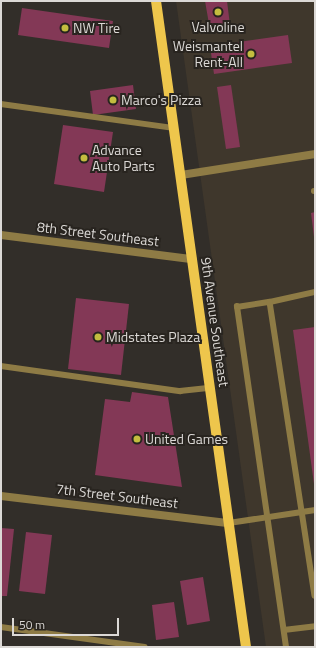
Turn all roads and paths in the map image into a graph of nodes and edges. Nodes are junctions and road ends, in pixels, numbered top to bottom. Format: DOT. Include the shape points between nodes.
graph roads {
  1 [pos="156,1"];
  2 [pos="1,104"];
  3 [pos="174,128"];
  4 [pos="315,154"];
  5 [pos="181,175"];
  6 [pos="1,235"];
  7 [pos="192,259"];
  8 [pos="315,292"];
  9 [pos="270,302"];
  10 [pos="1,366"];
  11 [pos="210,388"];
  12 [pos="1,496"];
  13 [pos="315,510"];
  14 [pos="302,512"];
  15 [pos="266,517"];
  16 [pos="229,523"];
  17 [pos="315,596"];
  18 [pos="315,626"];
  19 [pos="1,627"];
  20 [pos="284,630"];
  21 [pos="145,647"];
  22 [pos="246,647"];
  23 [pos="286,647"];
  1 -- 3 [label="main road, 9th Avenue Southeast"];
  2 -- 3 [label="lane"];
  3 -- 5 [label="main road, 9th Avenue Southeast"];
  4 -- 5 [label="street"];
  5 -- 7 [label="main road, 9th Avenue Southeast"];
  6 -- 7 [label="street, 8th Street Southeast"];
  7 -- 11 [label="main road, 9th Avenue Southeast"];
  8 -- 9 [label="lane"];
  9 -- 14 [label="lane"];
  9 -- 15 [label="lane" via="237,307"];
  10 -- 11 [label="lane" via="176,391"];
  11 -- 16 [label="main road, 9th Avenue Southeast"];
  12 -- 16 [label="street, 7th Street Southeast"];
  13 -- 14 [label="lane"];
  14 -- 15 [label="lane"];
  14 -- 17 [label="lane"];
  15 -- 16 [label="lane"];
  15 -- 20 [label="lane"];
  16 -- 22 [label="main road, 9th Avenue Southeast"];
  18 -- 20 [label="lane"];
  19 -- 21 [label="lane"];
  20 -- 23 [label="lane"];
}
